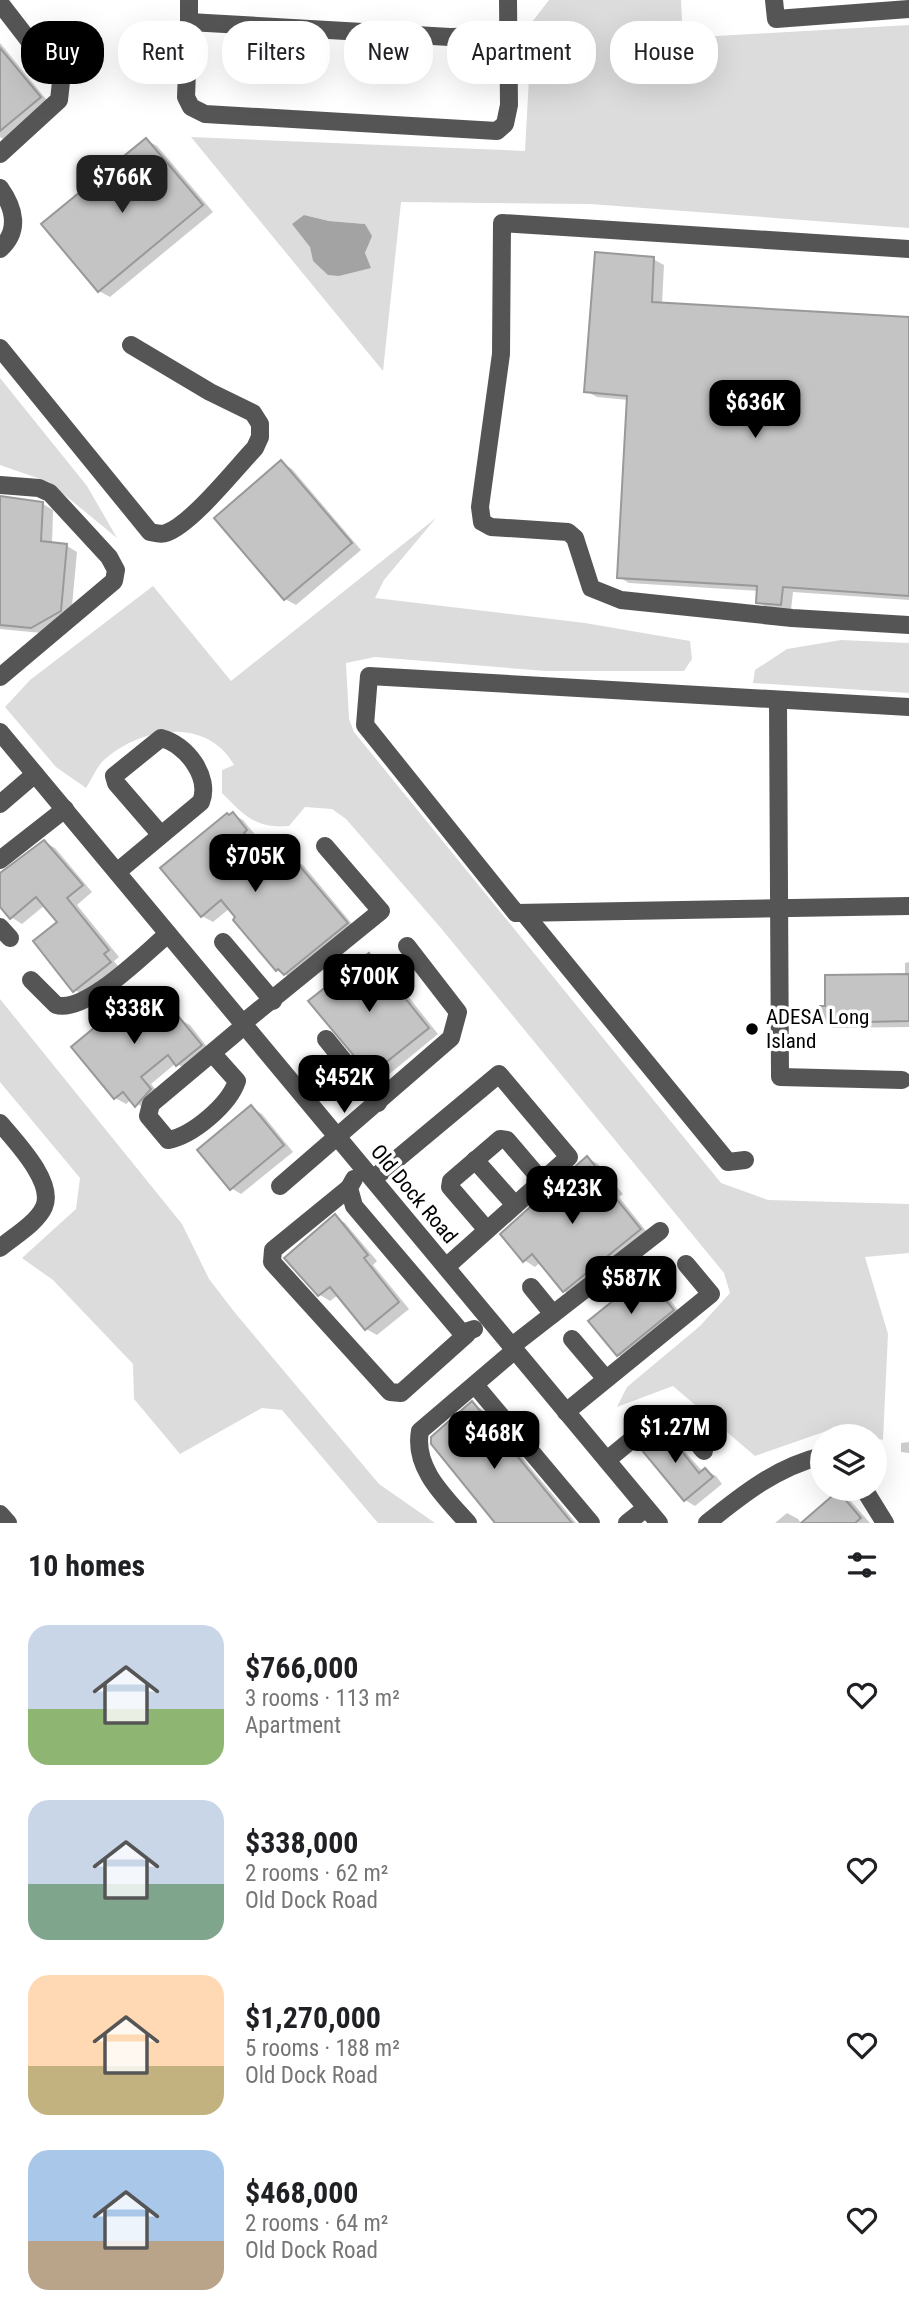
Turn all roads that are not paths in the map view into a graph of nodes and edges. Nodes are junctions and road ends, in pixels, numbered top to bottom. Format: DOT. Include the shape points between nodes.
graph roads {
  1 [pos="190,0"];
  2 [pos="508,0"];
  3 [pos="774,0"];
  4 [pos="0,3"];
  5 [pos="909,9"];
  6 [pos="189,21"];
  7 [pos="508,21"];
  8 [pos="208,23"];
  9 [pos="447,37"];
  10 [pos="187,84"];
  11 [pos="509,84"];
  12 [pos="0,154"];
  13 [pos="0,188"];
  14 [pos="0,249"];
  15 [pos="909,249"];
  16 [pos="131,345"];
  17 [pos="0,348"];
  18 [pos="0,485"];
  19 [pos="909,625"];
  20 [pos="0,677"];
  21 [pos="778,702"];
  22 [pos="909,707"];
  23 [pos="0,732"];
  24 [pos="35,774"];
  25 [pos="3,796"];
  26 [pos="65,809"];
  27 [pos="161,835"];
  28 [pos="325,846"];
  29 [pos="0,860"];
  30 [pos="117,872"];
  31 [pos="909,906"];
  32 [pos="780,907"];
  33 [pos="524,913"];
  34 [pos="168,934"];
  35 [pos="223,942"];
  36 [pos="407,946"];
  37 [pos="31,980"];
  38 [pos="273,1001"];
  39 [pos="244,1024"];
  40 [pos="326,1039"];
  41 [pos="212,1053"];
  42 [pos="902,1080"];
  43 [pos="378,1102"];
  44 [pos="0,1123"];
  45 [pos="338,1138"];
  46 [pos="475,1160"];
  47 [pos="745,1160"];
  48 [pos="369,1175"];
  49 [pos="542,1181"];
  50 [pos="280,1186"];
  51 [pos="349,1188"];
  52 [pos="515,1205"];
  53 [pos="487,1230"];
  54 [pos="660,1231"];
  55 [pos="0,1248"];
  56 [pos="686,1264"];
  57 [pos="446,1267"];
  58 [pos="531,1287"];
  59 [pos="552,1314"];
  60 [pos="489,1319"];
  61 [pos="467,1334"];
  62 [pos="572,1339"];
  63 [pos="514,1348"];
  64 [pos="606,1379"];
  65 [pos="475,1384"];
  66 [pos="566,1412"];
  67 [pos="704,1451"];
  68 [pos="607,1460"];
  69 [pos="810,1460"];
  70 [pos="871,1501"];
  71 [pos="646,1508"];
  72 [pos="0,1514"];
  73 [pos="8,1523"];
  74 [pos="468,1523"];
  75 [pos="591,1523"];
  76 [pos="627,1523"];
  77 [pos="659,1523"];
  78 [pos="707,1523"];
  79 [pos="885,1523"];
  1 -- 6 [label="street"];
  2 -- 7 [label="street"];
  3 -- 5 [label="street" via="776,19"];
  4 -- 12 [label="street" via="61,82 59,100"];
  8 -- 9 [label="street"];
  10 -- 11 [label="street" via="186,97 197,111 497,131 505,124"];
  13 -- 14 [label="street" via="12,209 13,222 10,240"];
  15 -- 19 [label="street" via="502,223 501,354 480,507 482,522 491,527 568,532 575,538 591,588 621,600"];
  16 -- 17 [label="street" via="253,413 260,424 255,448 200,507 163,534 149,532"];
  18 -- 20 [label="street" via="39,488 50,494 116,569 114,581"];
  21 -- 22 [label="street"];
  21 -- 32 [label="street"];
  21 -- 33 [label="street" via="369,676 367,731 516,913"];
  23 -- 24 [label="street, Old Dock Road"];
  24 -- 25 [label="street"];
  24 -- 26 [label="street, Old Dock Road"];
  26 -- 29 [label="street"];
  26 -- 30 [label="street, Old Dock Road"];
  27 -- 27 [label="street" via="201,802 204,787 196,766 172,742 161,738 114,776"];
  27 -- 30 [label="street"];
  28 -- 38 [label="street" via="381,911"];
  30 -- 34 [label="street, Old Dock Road"];
  31 -- 32 [label="street"];
  32 -- 33 [label="street"];
  32 -- 42 [label="street" via="780,1077"];
  33 -- 47 [label="street" via="728,1162"];
  34 -- 37 [label="street" via="75,1005 57,1005"];
  34 -- 39 [label="street, Old Dock Road"];
  35 -- 38 [label="street"];
  36 -- 43 [label="street" via="458,1012 451,1038"];
  38 -- 39 [label="street"];
  39 -- 41 [label="street"];
  39 -- 45 [label="street, Old Dock Road"];
  40 -- 43 [label="street"];
  41 -- 41 [label="street" via="151,1104 148,1116 168,1140 182,1138 233,1094 237,1081"];
  43 -- 45 [label="street"];
  44 -- 55 [label="street" via="43,1179 46,1194 36,1218"];
  45 -- 48 [label="street, Old Dock Road"];
  45 -- 50 [label="street"];
  46 -- 49 [label="street" via="500,1139 507,1140"];
  46 -- 52 [label="street"];
  46 -- 53 [label="street" via="450,1187"];
  48 -- 49 [label="street" via="499,1074 569,1157"];
  48 -- 51 [label="street" via="352,1181"];
  48 -- 57 [label="street, Old Dock Road"];
  49 -- 52 [label="street"];
  51 -- 61 [label="street" via="354,1206 462,1334"];
  51 -- 61 [label="street" via="274,1250 272,1262 390,1392 401,1393"];
  52 -- 53 [label="street"];
  53 -- 57 [label="street"];
  54 -- 59 [label="street"];
  56 -- 64 [label="street" via="711,1294"];
  57 -- 60 [label="street, Old Dock Road"];
  58 -- 59 [label="street"];
  59 -- 63 [label="street"];
  60 -- 61 [label="street"];
  60 -- 63 [label="street, Old Dock Road"];
  62 -- 64 [label="street"];
  63 -- 65 [label="street"];
  63 -- 66 [label="street, Old Dock Road"];
  64 -- 66 [label="street"];
  65 -- 74 [label="street" via="420,1431 417,1447 431,1479"];
  65 -- 75 [label="street"];
  66 -- 68 [label="street, Old Dock Road"];
  67 -- 68 [label="street" via="674,1417 666,1415"];
  68 -- 71 [label="street, Old Dock Road"];
  69 -- 78 [label="street" via="755,1485"];
  70 -- 79 [label="street"];
  71 -- 76 [label="street"];
  71 -- 77 [label="street, Old Dock Road"];
  72 -- 73 [label="street"];
}
